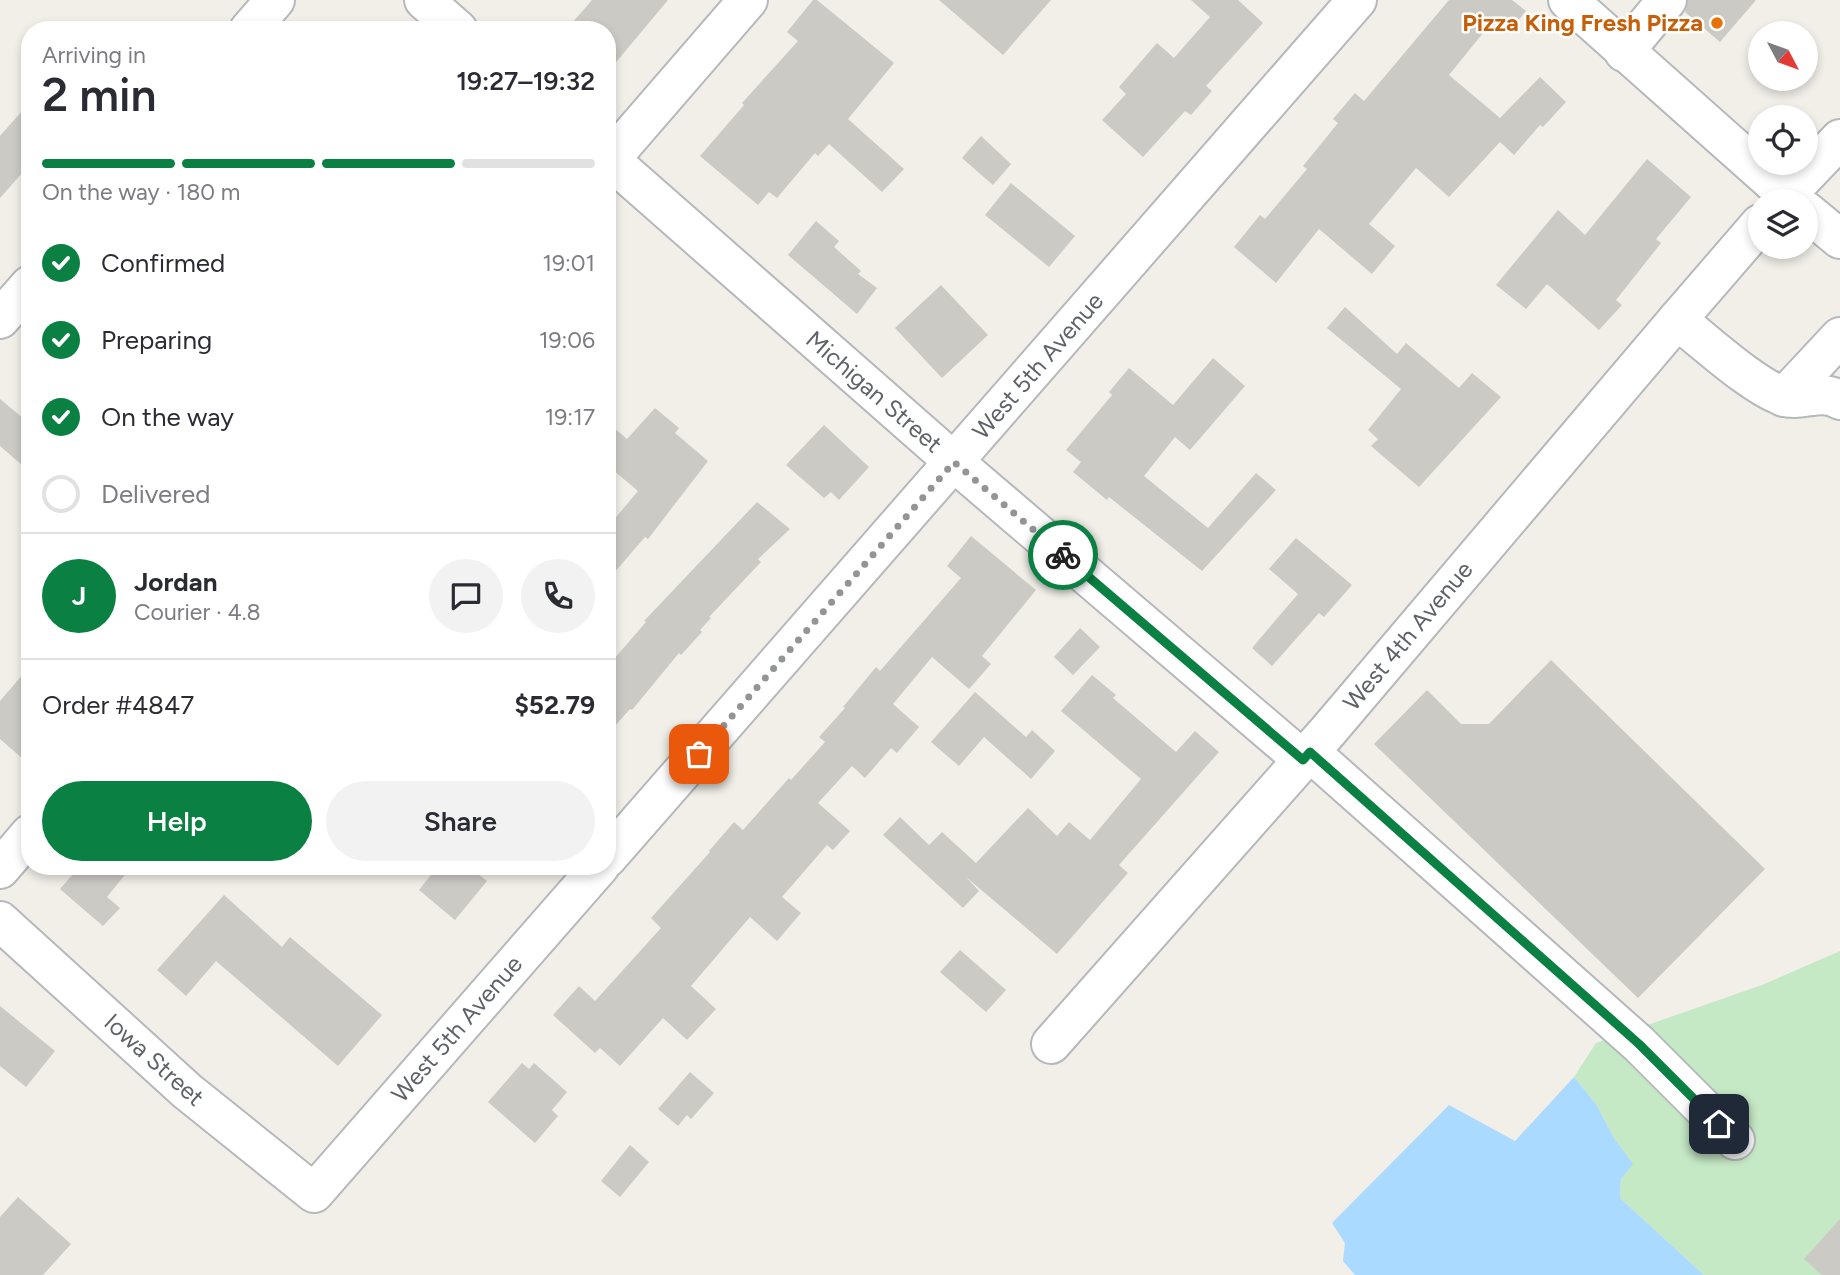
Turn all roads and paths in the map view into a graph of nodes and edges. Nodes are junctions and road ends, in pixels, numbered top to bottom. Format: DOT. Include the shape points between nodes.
graph roads {
  1 [pos="275,0"];
  2 [pos="424,0"];
  3 [pos="748,0"];
  4 [pos="1357,0"];
  5 [pos="1568,0"];
  6 [pos="1667,0"];
  7 [pos="257,21"];
  8 [pos="448,21"];
  9 [pos="1624,52"];
  10 [pos="1840,139"];
  11 [pos="616,151"];
  12 [pos="616,167"];
  13 [pos="1777,189"];
  14 [pos="1802,189"];
  15 [pos="1818,222"];
  16 [pos="1748,239"];
  17 [pos="1840,239"];
  18 [pos="21,295"];
  19 [pos="0,319"];
  20 [pos="1677,320"];
  21 [pos="1840,337"];
  22 [pos="1784,397"];
  23 [pos="1840,400"];
  24 [pos="954,462"];
  25 [pos="1307,756"];
  26 [pos="21,844"];
  27 [pos="616,848"];
  28 [pos="0,869"];
  29 [pos="592,875"];
  30 [pos="0,921"];
  31 [pos="1051,1044"];
  32 [pos="1735,1140"];
  33 [pos="314,1193"];
  1 -- 7 [label="street"];
  2 -- 8 [label="street"];
  3 -- 11 [label="street"];
  4 -- 24 [label="street, West 5th Avenue"];
  5 -- 9 [label="street"];
  6 -- 9 [label="street"];
  9 -- 13 [label="street"];
  10 -- 14 [label="street"];
  12 -- 24 [label="street, Michigan Street"];
  15 -- 17 [label="street"];
  16 -- 20 [label="street, West 4th Avenue"];
  18 -- 19 [label="street"];
  20 -- 22 [label="street"];
  20 -- 25 [label="street, West 4th Avenue"];
  21 -- 22 [label="street"];
  22 -- 23 [label="street" via="1830,394"];
  24 -- 25 [label="street, Michigan Street"];
  24 -- 27 [label="street, West 5th Avenue"];
  25 -- 31 [label="street, West 4th Avenue"];
  25 -- 32 [label="street, Michigan Street" via="1639,1044"];
  26 -- 28 [label="street"];
  29 -- 33 [label="street, West 5th Avenue"];
  30 -- 33 [label="street, Iowa Street" via="187,1091"];
}
